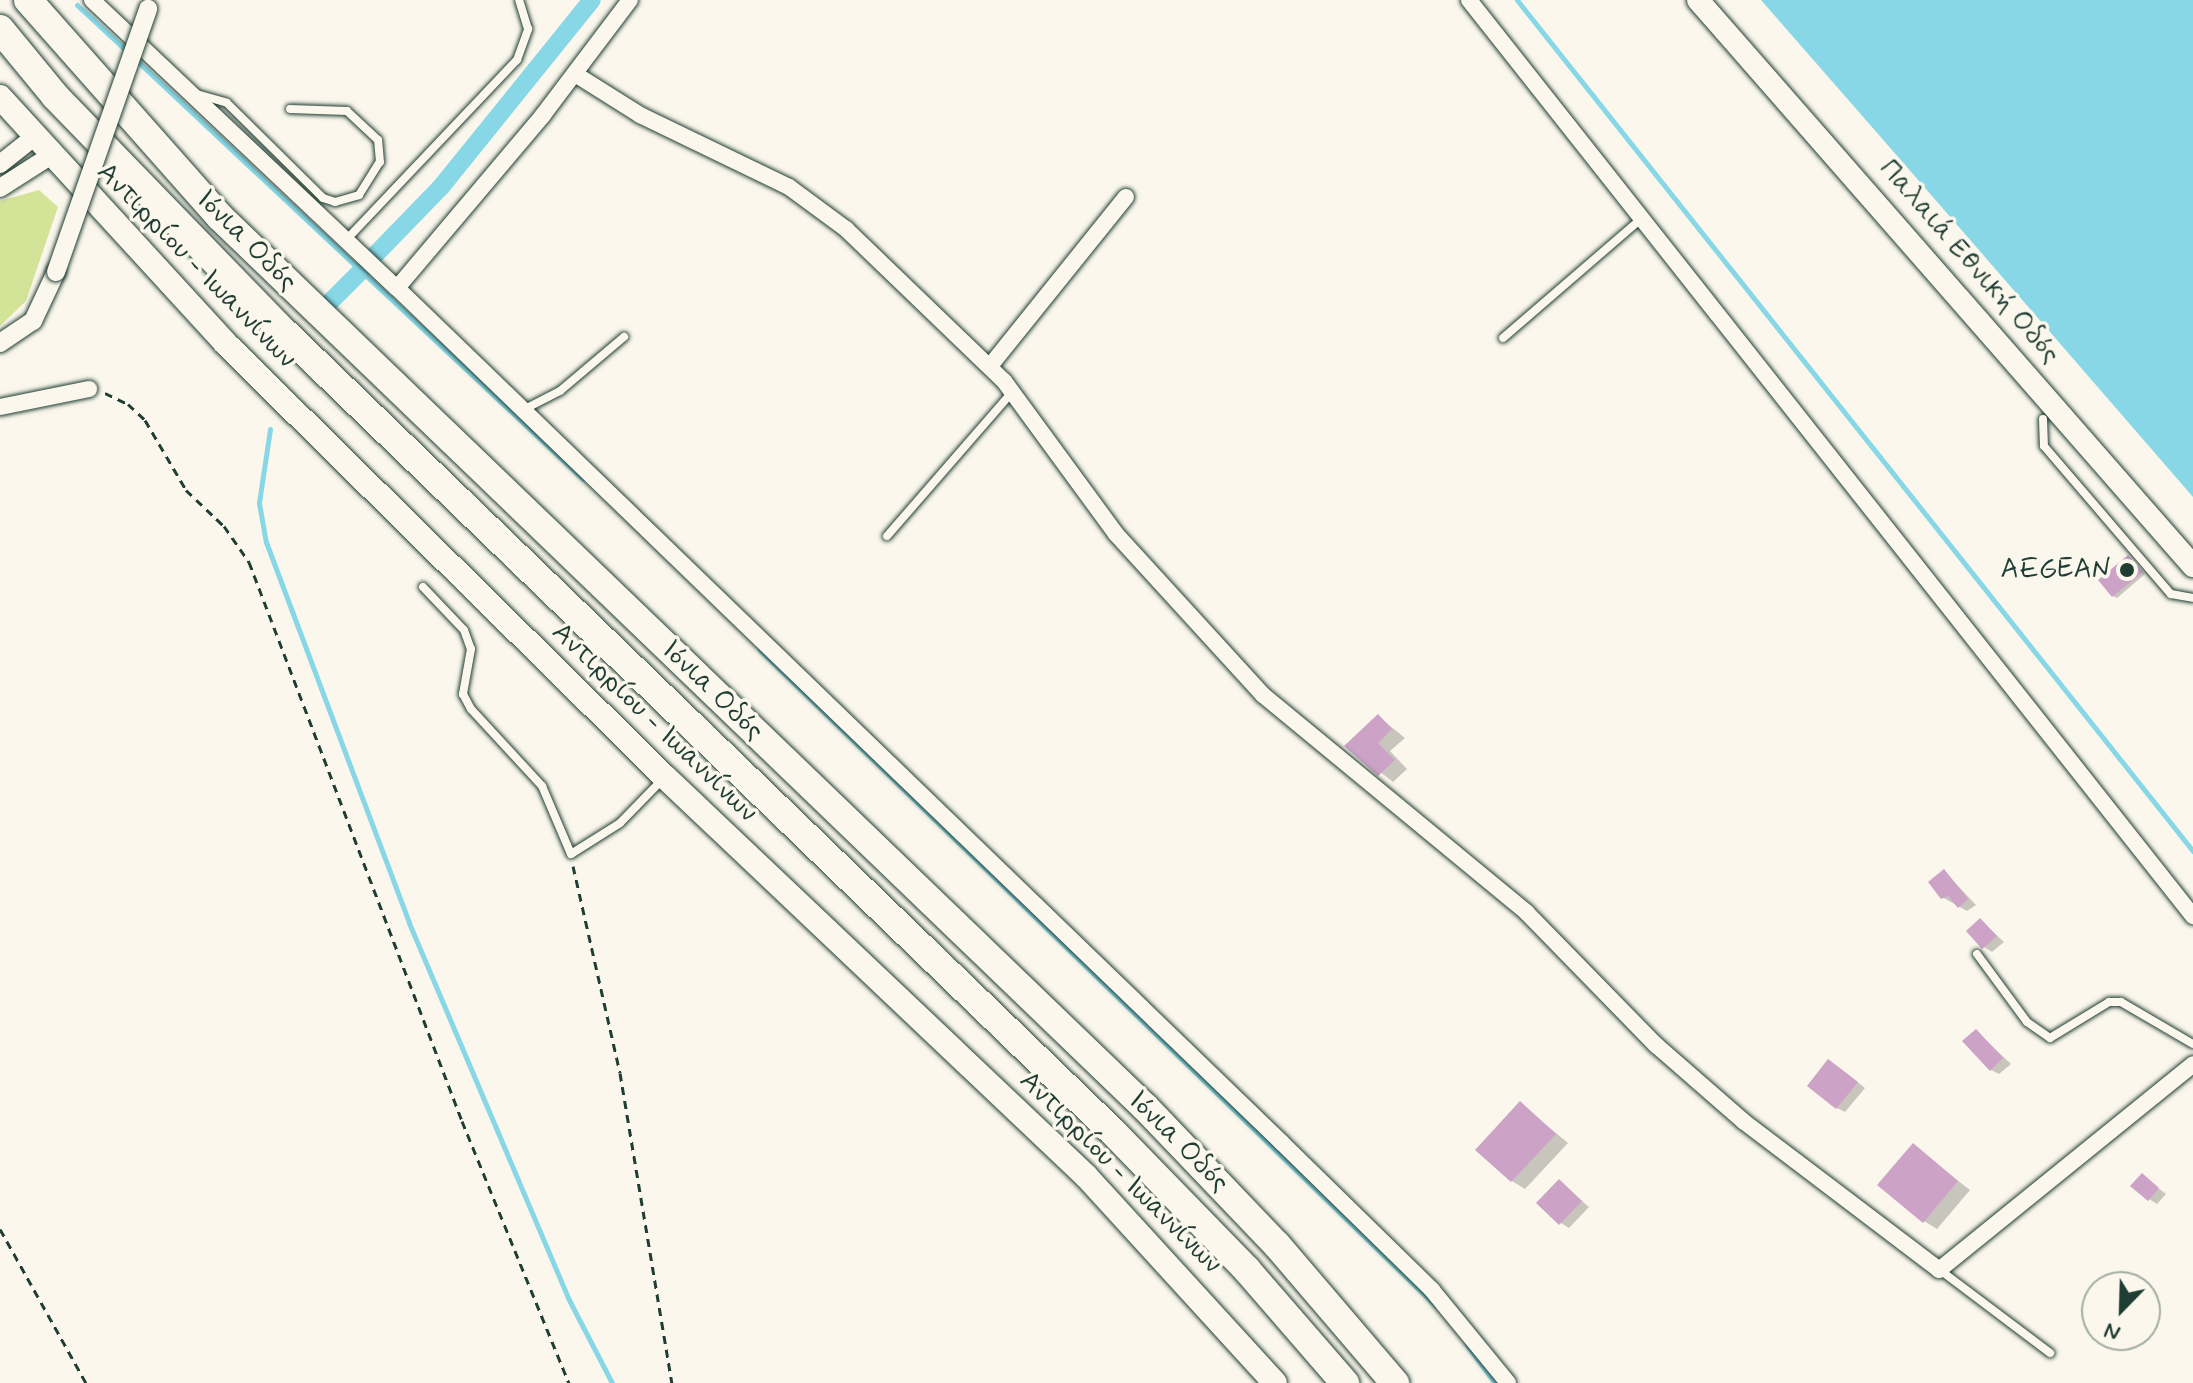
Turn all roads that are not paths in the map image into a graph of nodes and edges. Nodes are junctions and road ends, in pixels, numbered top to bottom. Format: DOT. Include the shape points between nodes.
graph roads {
  1 [pos="28,0"];
  2 [pos="92,0"];
  3 [pos="519,0"];
  4 [pos="630,0"];
  5 [pos="1469,0"];
  6 [pos="1698,0"];
  7 [pos="150,4"];
  8 [pos="0,29"];
  9 [pos="575,74"];
  10 [pos="188,93"];
  11 [pos="0,97"];
  12 [pos="290,109"];
  13 [pos="34,137"];
  14 [pos="50,156"];
  15 [pos="0,164"];
  16 [pos="0,188"];
  17 [pos="1126,197"];
  18 [pos="1641,219"];
  19 [pos="346,240"];
  20 [pos="397,288"];
  21 [pos="624,337"];
  22 [pos="1503,338"];
  23 [pos="0,343"];
  24 [pos="990,366"];
  25 [pos="89,389"];
  26 [pos="1012,392"];
  27 [pos="0,407"];
  28 [pos="523,410"];
  29 [pos="2043,419"];
  30 [pos="887,536"];
  31 [pos="2193,566"];
  32 [pos="423,587"];
  33 [pos="2193,598"];
  34 [pos="665,777"];
  35 [pos="2193,916"];
  36 [pos="1977,954"];
  37 [pos="2193,1044"];
  38 [pos="2193,1064"];
  39 [pos="1939,1270"];
  40 [pos="2050,1353"];
  41 [pos="1275,1383"];
  42 [pos="1345,1383"];
  43 [pos="1395,1383"];
  44 [pos="1508,1383"];
  1 -- 43 [label="highway, Ιόνια Οδός" via="220,217 1145,1107 1277,1245"];
  2 -- 10 [label="street"];
  3 -- 19 [label="lane" via="528,29 517,60"];
  4 -- 9 [label="street"];
  5 -- 18 [label="street"];
  6 -- 31 [label="main road, Παλαιά Εθνική Οδός"];
  7 -- 23 [label="street, bridge" via="56,272 33,321"];
  8 -- 42 [label="highway, Ιόνια Οδός" via="55,96 279,327 1114,1133 1247,1270"];
  9 -- 20 [label="street"];
  9 -- 24 [label="street" via="640,115 772,177 812,203"];
  10 -- 12 [label="lane" via="227,103 323,198 335,202 359,195 380,162 378,140 347,111"];
  10 -- 19 [label="street"];
  11 -- 13 [label="main road, Αντιρρίου - Ιωαννίνων"];
  13 -- 14 [label="main road, Αντιρρίου - Ιωαννίνων"];
  13 -- 15 [label="street"];
  14 -- 16 [label="street"];
  14 -- 34 [label="main road, Αντιρρίου - Ιωαννίνων" via="226,344"];
  17 -- 24 [label="street"];
  18 -- 22 [label="lane"];
  18 -- 35 [label="street"];
  19 -- 20 [label="street"];
  20 -- 28 [label="street"];
  21 -- 28 [label="lane" via="560,391"];
  24 -- 26 [label="street"];
  25 -- 27 [label="street"];
  26 -- 30 [label="lane"];
  26 -- 39 [label="street" via="1116,534 1263,695 1527,913 1656,1045 1743,1121"];
  28 -- 44 [label="street" via="1421,1280"];
  29 -- 33 [label="lane" via="2044,446 2171,594"];
  32 -- 34 [label="lane" via="452,614 468,640 470,666 463,694 471,709 542,786 571,854 620,823"];
  34 -- 41 [label="main road, Αντιρρίου - Ιωαννίνων" via="1086,1176"];
  36 -- 37 [label="lane" via="2027,1022 2050,1038 2101,1006 2121,1002"];
  38 -- 39 [label="street"];
  39 -- 40 [label="lane"];
}
